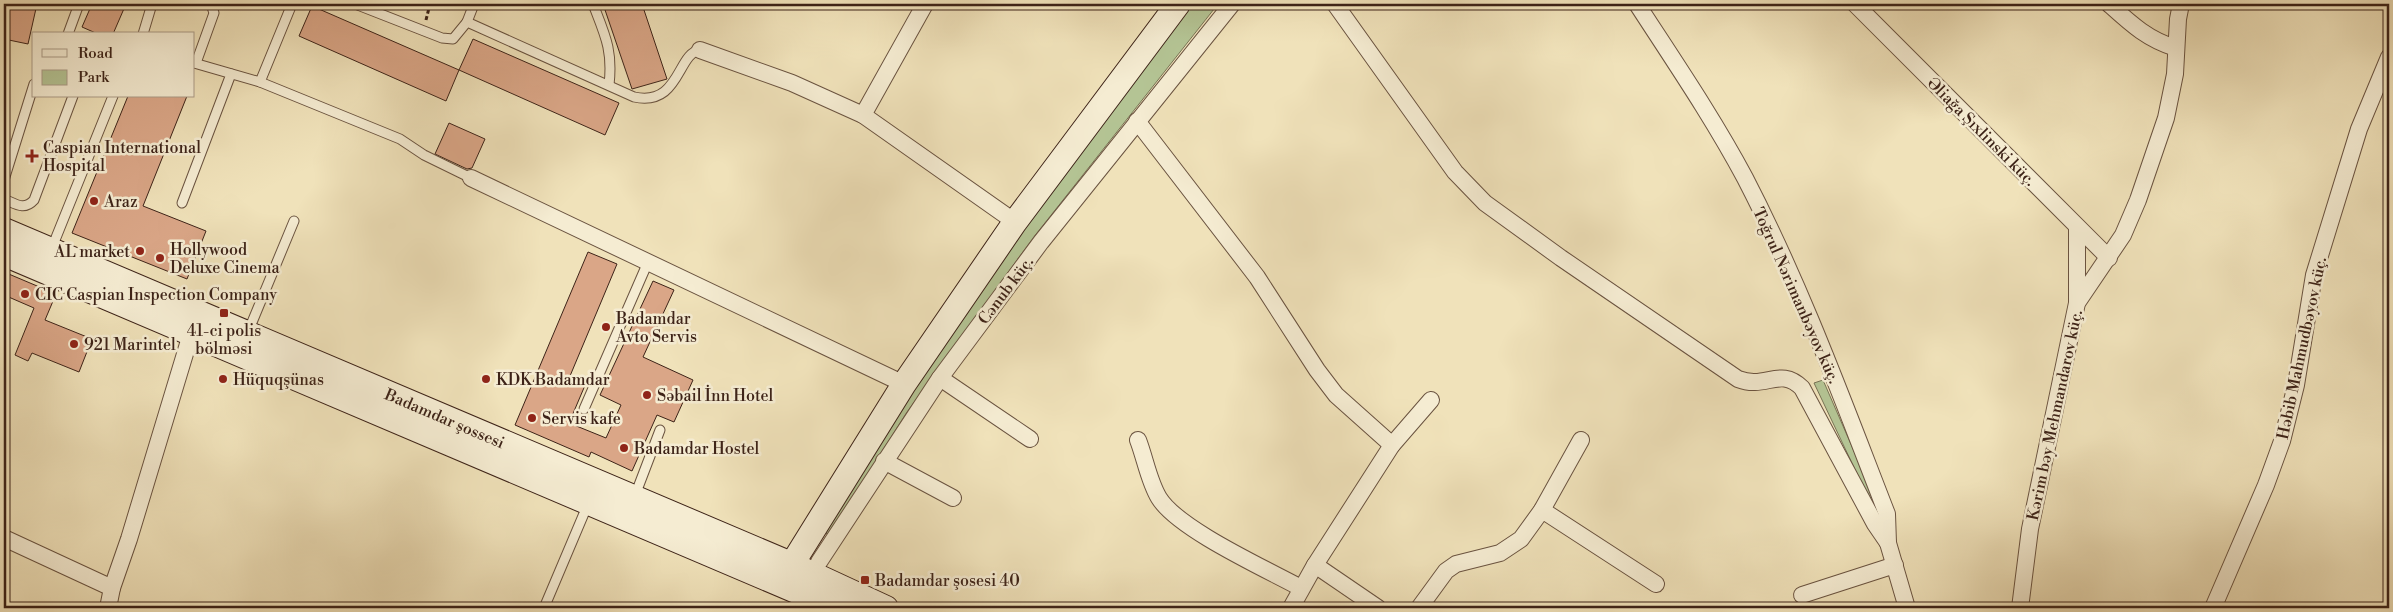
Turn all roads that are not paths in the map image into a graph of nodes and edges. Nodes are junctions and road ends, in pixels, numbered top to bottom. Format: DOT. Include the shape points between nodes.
graph roads {
  1 [pos="79,4"];
  2 [pos="152,4"];
  3 [pos="211,4"];
  4 [pos="292,4"];
  5 [pos="355,4"];
  6 [pos="474,4"];
  7 [pos="593,4"];
  8 [pos="925,4"];
  9 [pos="1178,4"];
  10 [pos="1232,4"];
  11 [pos="1335,4"];
  12 [pos="1637,4"];
  13 [pos="1855,4"];
  14 [pos="2109,4"];
  15 [pos="2181,4"];
  16 [pos="467,22"];
  17 [pos="69,32"];
  18 [pos="144,32"];
  19 [pos="2176,48"];
  20 [pos="700,50"];
  21 [pos="2389,57"];
  22 [pos="195,63"];
  23 [pos="231,74"];
  24 [pos="260,82"];
  25 [pos="609,85"];
  26 [pos="32,90"];
  27 [pos="72,98"];
  28 [pos="112,98"];
  29 [pos="863,115"];
  30 [pos="1137,120"];
  31 [pos="471,178"];
  32 [pos="4,180"];
  33 [pos="4,199"];
  34 [pos="182,203"];
  35 [pos="294,221"];
  36 [pos="1015,222"];
  37 [pos="2077,228"];
  38 [pos="4,230"];
  39 [pos="5,258"];
  40 [pos="2109,258"];
  41 [pos="47,260"];
  42 [pos="648,262"];
  43 [pos="2077,303"];
  44 [pos="191,334"];
  45 [pos="247,334"];
  46 [pos="940,378"];
  47 [pos="904,384"];
  48 [pos="1431,400"];
  49 [pos="584,409"];
  50 [pos="660,430"];
  51 [pos="1030,439"];
  52 [pos="1138,440"];
  53 [pos="1582,440"];
  54 [pos="1392,445"];
  55 [pos="884,461"];
  56 [pos="634,498"];
  57 [pos="953,498"];
  58 [pos="588,504"];
  59 [pos="1542,510"];
  60 [pos="4,538"];
  61 [pos="1888,543"];
  62 [pos="1895,565"];
  63 [pos="1315,566"];
  64 [pos="786,574"];
  65 [pos="808,583"];
  66 [pos="1656,584"];
  67 [pos="112,588"];
  68 [pos="1300,588"];
  69 [pos="1802,595"];
  70 [pos="108,608"];
  71 [pos="544,608"];
  72 [pos="836,608"];
  73 [pos="886,608"];
  74 [pos="1291,608"];
  75 [pos="1378,608"];
  76 [pos="1419,608"];
  77 [pos="1907,608"];
  78 [pos="2020,608"];
  79 [pos="2213,608"];
  1 -- 17 [label="lane"];
  2 -- 18 [label="lane"];
  3 -- 22 [label="lane" via="214,13"];
  4 -- 24 [label="lane"];
  5 -- 16 [label="lane" via="442,38 454,39"];
  6 -- 16 [label="lane"];
  7 -- 25 [label="lane" via="610,48"];
  8 -- 29 [label="street"];
  9 -- 36 [label="main road, Cənub küç."];
  10 -- 30 [label="street, Cənub küç."];
  11 -- 61 [label="street" via="1455,172 1485,203 1738,379 1757,384 1789,378 1802,388"];
  12 -- 61 [label="street, Toğrul Nərimanbəyov küç." via="1722,134 1746,180 1797,290 1887,514"];
  13 -- 37 [label="street, Əliağa Şıxlinski küç."];
  14 -- 19 [label="street" via="2148,37"];
  15 -- 19 [label="street, Kərim bəy Mehmandarov küç."];
  16 -- 25 [label="lane"];
  19 -- 40 [label="street, Kərim bəy Mehmandarov küç." via="2175,74 2166,118 2138,200"];
  20 -- 25 [label="lane" via="691,54 674,81 658,96 644,100 634,98"];
  20 -- 29 [label="street" via="792,83"];
  21 -- 79 [label="street, Həbib Mahmudbəyov küç." via="2359,129 2314,275 2296,385 2282,441"];
  22 -- 23 [label="lane"];
  23 -- 24 [label="lane"];
  23 -- 34 [label="lane"];
  24 -- 31 [label="lane" via="400,140"];
  26 -- 32 [label="lane"];
  27 -- 33 [label="lane" via="34,200 23,207"];
  28 -- 41 [label="lane"];
  29 -- 36 [label="street"];
  30 -- 46 [label="street, Cənub küç."];
  30 -- 54 [label="street" via="1256,277 1336,395"];
  31 -- 42 [label="street"];
  35 -- 45 [label="lane"];
  36 -- 47 [label="main road, Cənub küç."];
  37 -- 40 [label="street, Əliağa Şıxlinski küç."];
  37 -- 43 [label="street"];
  38 -- 41 [label="main road, Badamdar şossesi"];
  39 -- 41 [label="main road, Badamdar şossesi"];
  40 -- 43 [label="street, Kərim bəy Mehmandarov küç."];
  41 -- 44 [label="main road, Badamdar şossesi"];
  41 -- 45 [label="main road, Badamdar şossesi"];
  42 -- 47 [label="street"];
  42 -- 49 [label="lane"];
  43 -- 78 [label="street, Kərim bəy Mehmandarov küç." via="2030,529"];
  44 -- 58 [label="main road, Badamdar şossesi"];
  44 -- 67 [label="street"];
  45 -- 56 [label="main road, Badamdar şossesi"];
  46 -- 51 [label="street"];
  46 -- 55 [label="street, Cənub küç."];
  47 -- 64 [label="main road, Cənub küç."];
  48 -- 54 [label="street"];
  50 -- 56 [label="lane"];
  52 -- 68 [label="street" via="1158,498 1172,515"];
  53 -- 59 [label="street"];
  54 -- 63 [label="street"];
  55 -- 57 [label="street"];
  55 -- 65 [label="street, Cənub küç."];
  56 -- 64 [label="main road, Badamdar şossesi"];
  58 -- 64 [label="main road, Badamdar şossesi"];
  58 -- 71 [label="lane"];
  59 -- 66 [label="street"];
  59 -- 76 [label="street" via="1521,539 1507,548 1456,564 1446,571"];
  60 -- 67 [label="street"];
  61 -- 62 [label="street, Toğrul Nərimanbəyov küç."];
  62 -- 69 [label="street"];
  62 -- 77 [label="street, Toğrul Nərimanbəyov küç."];
  63 -- 68 [label="street"];
  63 -- 75 [label="street"];
  64 -- 65 [label="main road, Badamdar şossesi"];
  65 -- 72 [label="main road, Badamdar şossesi"];
  65 -- 73 [label="main road, Badamdar şossesi"];
  67 -- 70 [label="street"];
  68 -- 74 [label="street"];
}
